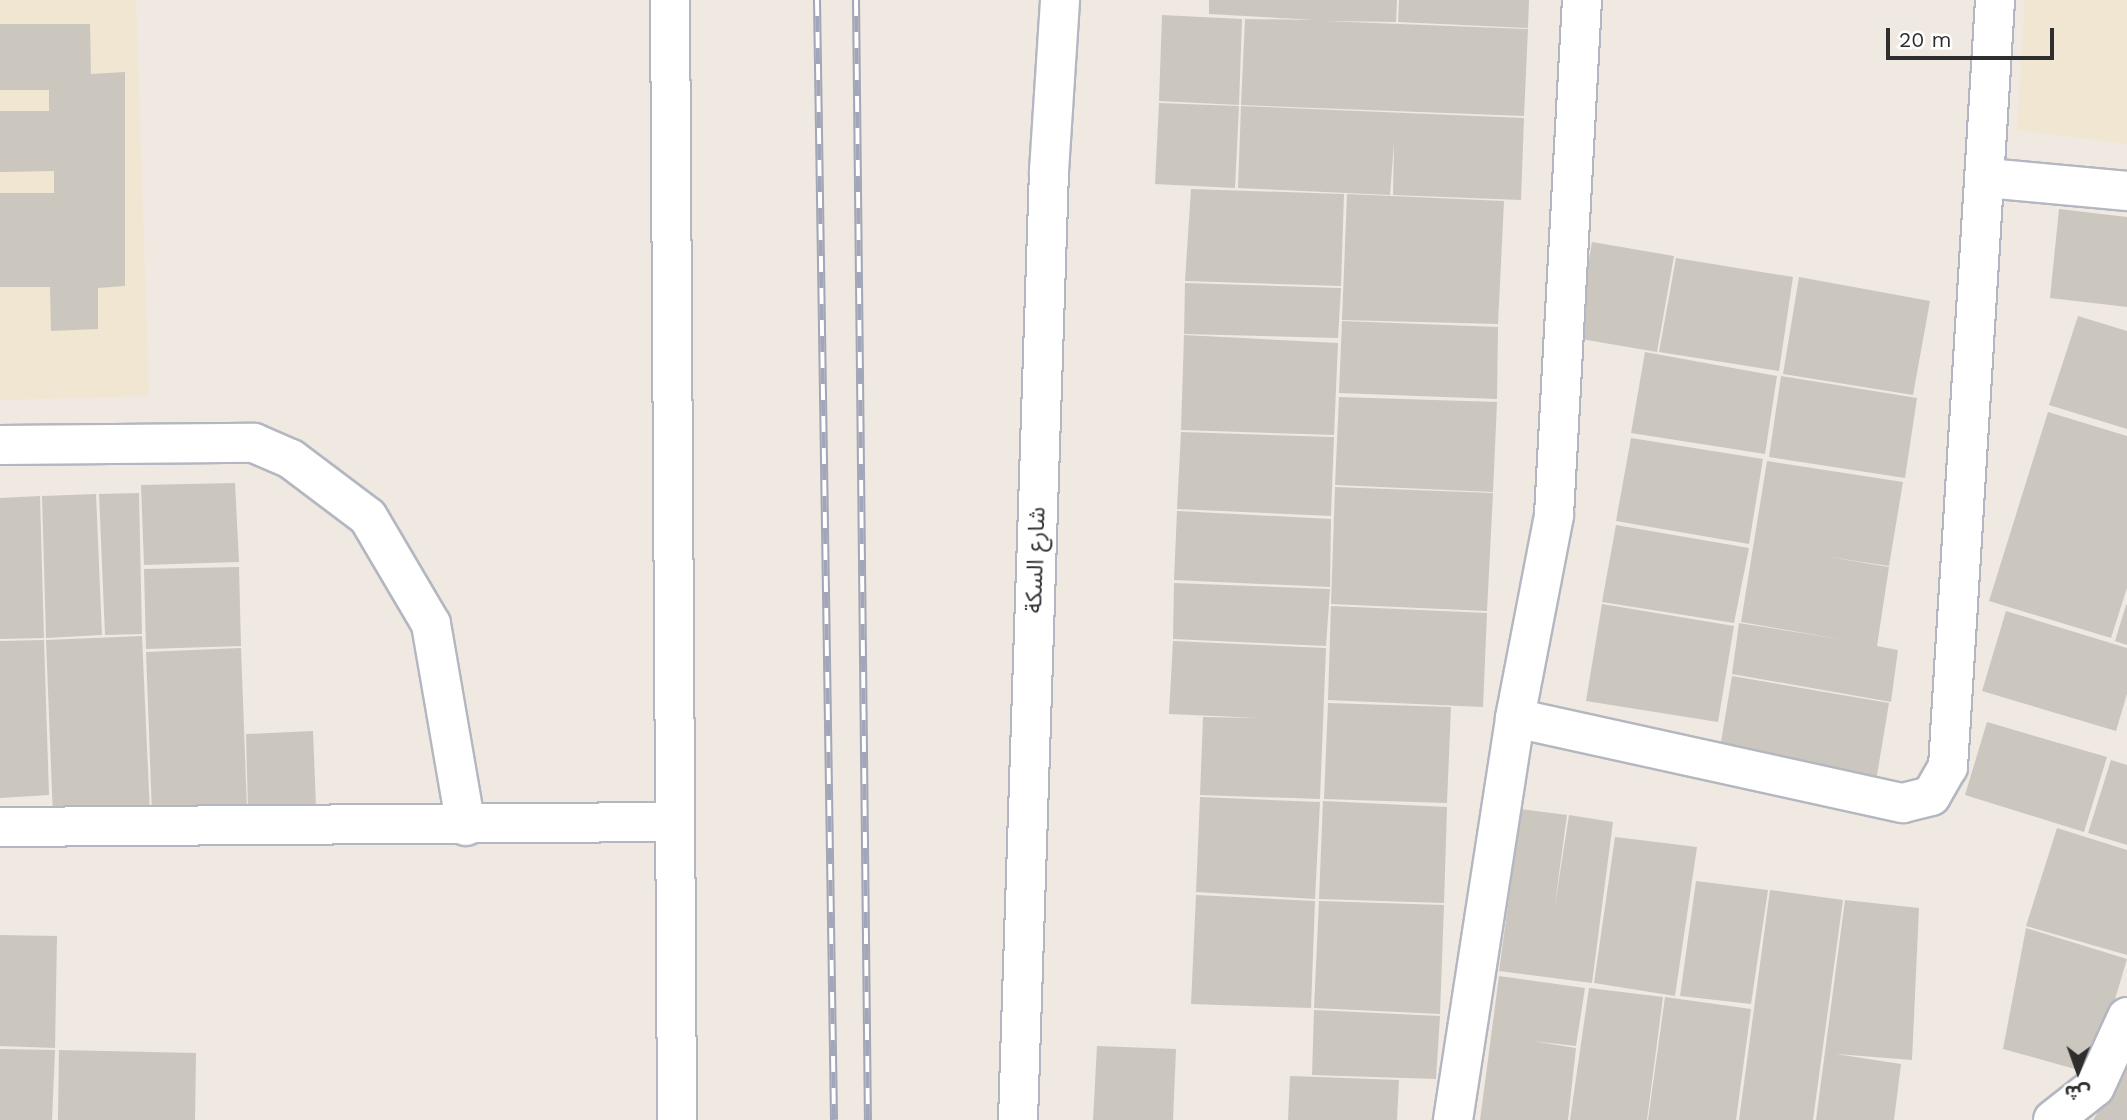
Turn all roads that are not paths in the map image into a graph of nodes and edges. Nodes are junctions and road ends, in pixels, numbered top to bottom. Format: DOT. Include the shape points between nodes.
graph roads {
  1 [pos="670,0"];
  2 [pos="1059,0"];
  3 [pos="1582,0"];
  4 [pos="1995,0"];
  5 [pos="1987,178"];
  6 [pos="2127,191"];
  7 [pos="0,445"];
  8 [pos="1516,718"];
  9 [pos="674,822"];
  10 [pos="466,826"];
  11 [pos="0,827"];
  12 [pos="2127,1017"];
  13 [pos="677,1120"];
  14 [pos="1018,1120"];
  15 [pos="1453,1120"];
  16 [pos="2053,1120"];
  1 -- 9 [label="street"];
  2 -- 14 [label="street, شارع السكة" via="1048,199"];
  3 -- 8 [label="street" via="1554,515"];
  4 -- 5 [label="street"];
  5 -- 6 [label="street"];
  5 -- 8 [label="street" via="1948,767 1931,796 1903,803"];
  7 -- 10 [label="street" via="254,443 291,458 368,517 431,624"];
  8 -- 15 [label="street"];
  9 -- 10 [label="street"];
  9 -- 13 [label="street"];
  10 -- 11 [label="street"];
  12 -- 16 [label="street" via="2095,1087"];
}
